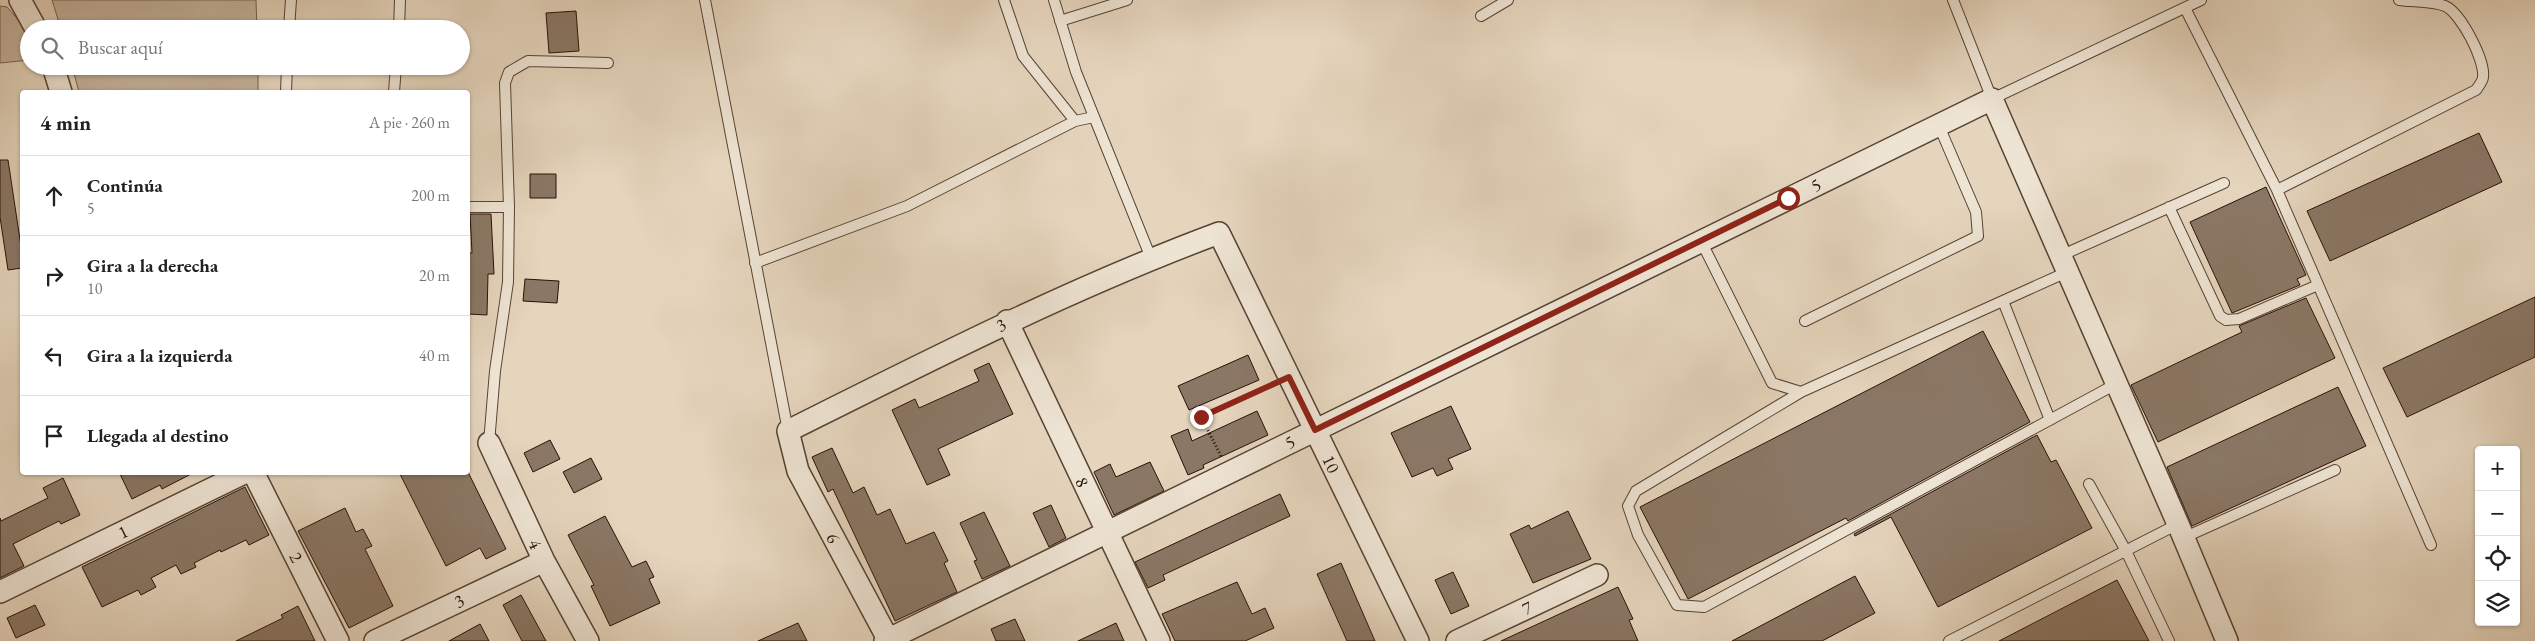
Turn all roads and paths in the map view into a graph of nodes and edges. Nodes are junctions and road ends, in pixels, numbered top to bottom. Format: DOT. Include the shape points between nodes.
graph roads {
  1 [pos="20,0"];
  2 [pos="291,0"];
  3 [pos="400,0"];
  4 [pos="705,0"];
  5 [pos="1004,0"];
  6 [pos="1054,0"];
  7 [pos="1127,0"];
  8 [pos="1508,0"];
  9 [pos="1953,0"];
  10 [pos="2201,0"];
  11 [pos="2399,0"];
  12 [pos="2185,8"];
  13 [pos="1482,16"];
  14 [pos="31,20"];
  15 [pos="290,20"];
  16 [pos="399,20"];
  17 [pos="1060,21"];
  18 [pos="608,63"];
  19 [pos="56,75"];
  20 [pos="287,75"];
  21 [pos="395,75"];
  22 [pos="60,90"];
  23 [pos="286,90"];
  24 [pos="394,90"];
  25 [pos="1992,99"];
  26 [pos="1094,117"];
  27 [pos="1075,121"];
  28 [pos="1938,126"];
  29 [pos="2224,183"];
  30 [pos="2277,190"];
  31 [pos="470,207"];
  32 [pos="508,207"];
  33 [pos="2169,207"];
  34 [pos="1219,232"];
  35 [pos="1701,241"];
  36 [pos="1151,258"];
  37 [pos="755,263"];
  38 [pos="2063,264"];
  39 [pos="2318,285"];
  40 [pos="2002,301"];
  41 [pos="1805,321"];
  42 [pos="1008,322"];
  43 [pos="1289,377"];
  44 [pos="2116,384"];
  45 [pos="1801,392"];
  46 [pos="2050,420"];
  47 [pos="1315,430"];
  48 [pos="788,431"];
  49 [pos="489,443"];
  50 [pos="2335,470"];
  51 [pos="1229,472"];
  52 [pos="240,475"];
  53 [pos="255,475"];
  54 [pos="2089,484"];
  55 [pos="2181,531"];
  56 [pos="1106,532"];
  57 [pos="2431,545"];
  58 [pos="2126,550"];
  59 [pos="544,562"];
  60 [pos="1598,575"];
  61 [pos="0,592"];
  62 [pos="887,640"];
  63 [pos="338,641"];
  64 [pos="375,641"];
  65 [pos="588,641"];
  66 [pos="1158,641"];
  67 [pos="1418,641"];
  68 [pos="1458,641"];
  69 [pos="1949,641"];
  70 [pos="2170,641"];
  71 [pos="2227,641"];
  1 -- 14 [label="street"];
  2 -- 15 [label="lane"];
  3 -- 16 [label="lane"];
  4 -- 37 [label="lane"];
  5 -- 27 [label="lane" via="1023,56"];
  6 -- 17 [label="lane"];
  7 -- 17 [label="lane"];
  8 -- 13 [label="lane"];
  9 -- 25 [label="lane"];
  10 -- 12 [label="lane"];
  11 -- 30 [label="lane" via="2446,6 2456,16 2471,37 2480,58 2483,77 2476,90"];
  12 -- 25 [label="lane"];
  12 -- 30 [label="lane"];
  17 -- 26 [label="lane"];
  18 -- 32 [label="lane" via="528,61 509,72 505,83"];
  19 -- 22 [label="street"];
  20 -- 23 [label="lane"];
  21 -- 24 [label="lane"];
  25 -- 28 [label="street, 5"];
  25 -- 38 [label="street"];
  26 -- 27 [label="lane"];
  26 -- 36 [label="lane"];
  27 -- 37 [label="lane" via="907,206"];
  28 -- 35 [label="street, 5"];
  28 -- 41 [label="lane" via="1976,212 1978,236"];
  29 -- 33 [label="lane"];
  30 -- 39 [label="lane"];
  31 -- 32 [label="lane"];
  32 -- 49 [label="lane" via="508,282"];
  33 -- 38 [label="lane"];
  33 -- 39 [label="lane" via="2220,316 2226,320 2239,319"];
  34 -- 36 [label="street, 3"];
  34 -- 43 [label="street, 10"];
  35 -- 45 [label="lane" via="1772,383"];
  35 -- 47 [label="street, 5"];
  36 -- 42 [label="street, 3"];
  37 -- 48 [label="lane"];
  38 -- 40 [label="lane"];
  38 -- 44 [label="street"];
  39 -- 57 [label="lane"];
  40 -- 45 [label="lane"];
  40 -- 46 [label="lane"];
  42 -- 48 [label="street, 3"];
  42 -- 56 [label="street, 8"];
  43 -- 47 [label="street, 10"];
  43 -- 51 [label="path" via="1201,417"];
  44 -- 46 [label="lane"];
  44 -- 55 [label="street"];
  45 -- 46 [label="lane" via="1636,491 1628,506 1638,536 1677,605 1704,607"];
  47 -- 51 [label="street, 5"];
  47 -- 67 [label="street, 10"];
  48 -- 62 [label="street, 6" via="798,471"];
  49 -- 59 [label="street, 4"];
  50 -- 55 [label="lane"];
  51 -- 56 [label="street, 5"];
  52 -- 61 [label="street, 1"];
  53 -- 63 [label="street, 2"];
  54 -- 58 [label="lane"];
  55 -- 58 [label="lane"];
  55 -- 71 [label="street"];
  56 -- 62 [label="street, 5"];
  56 -- 66 [label="street, 8"];
  58 -- 69 [label="lane"];
  58 -- 70 [label="lane"];
  59 -- 64 [label="street, 3"];
  59 -- 65 [label="street, 4"];
  60 -- 68 [label="street, 7"];
}
